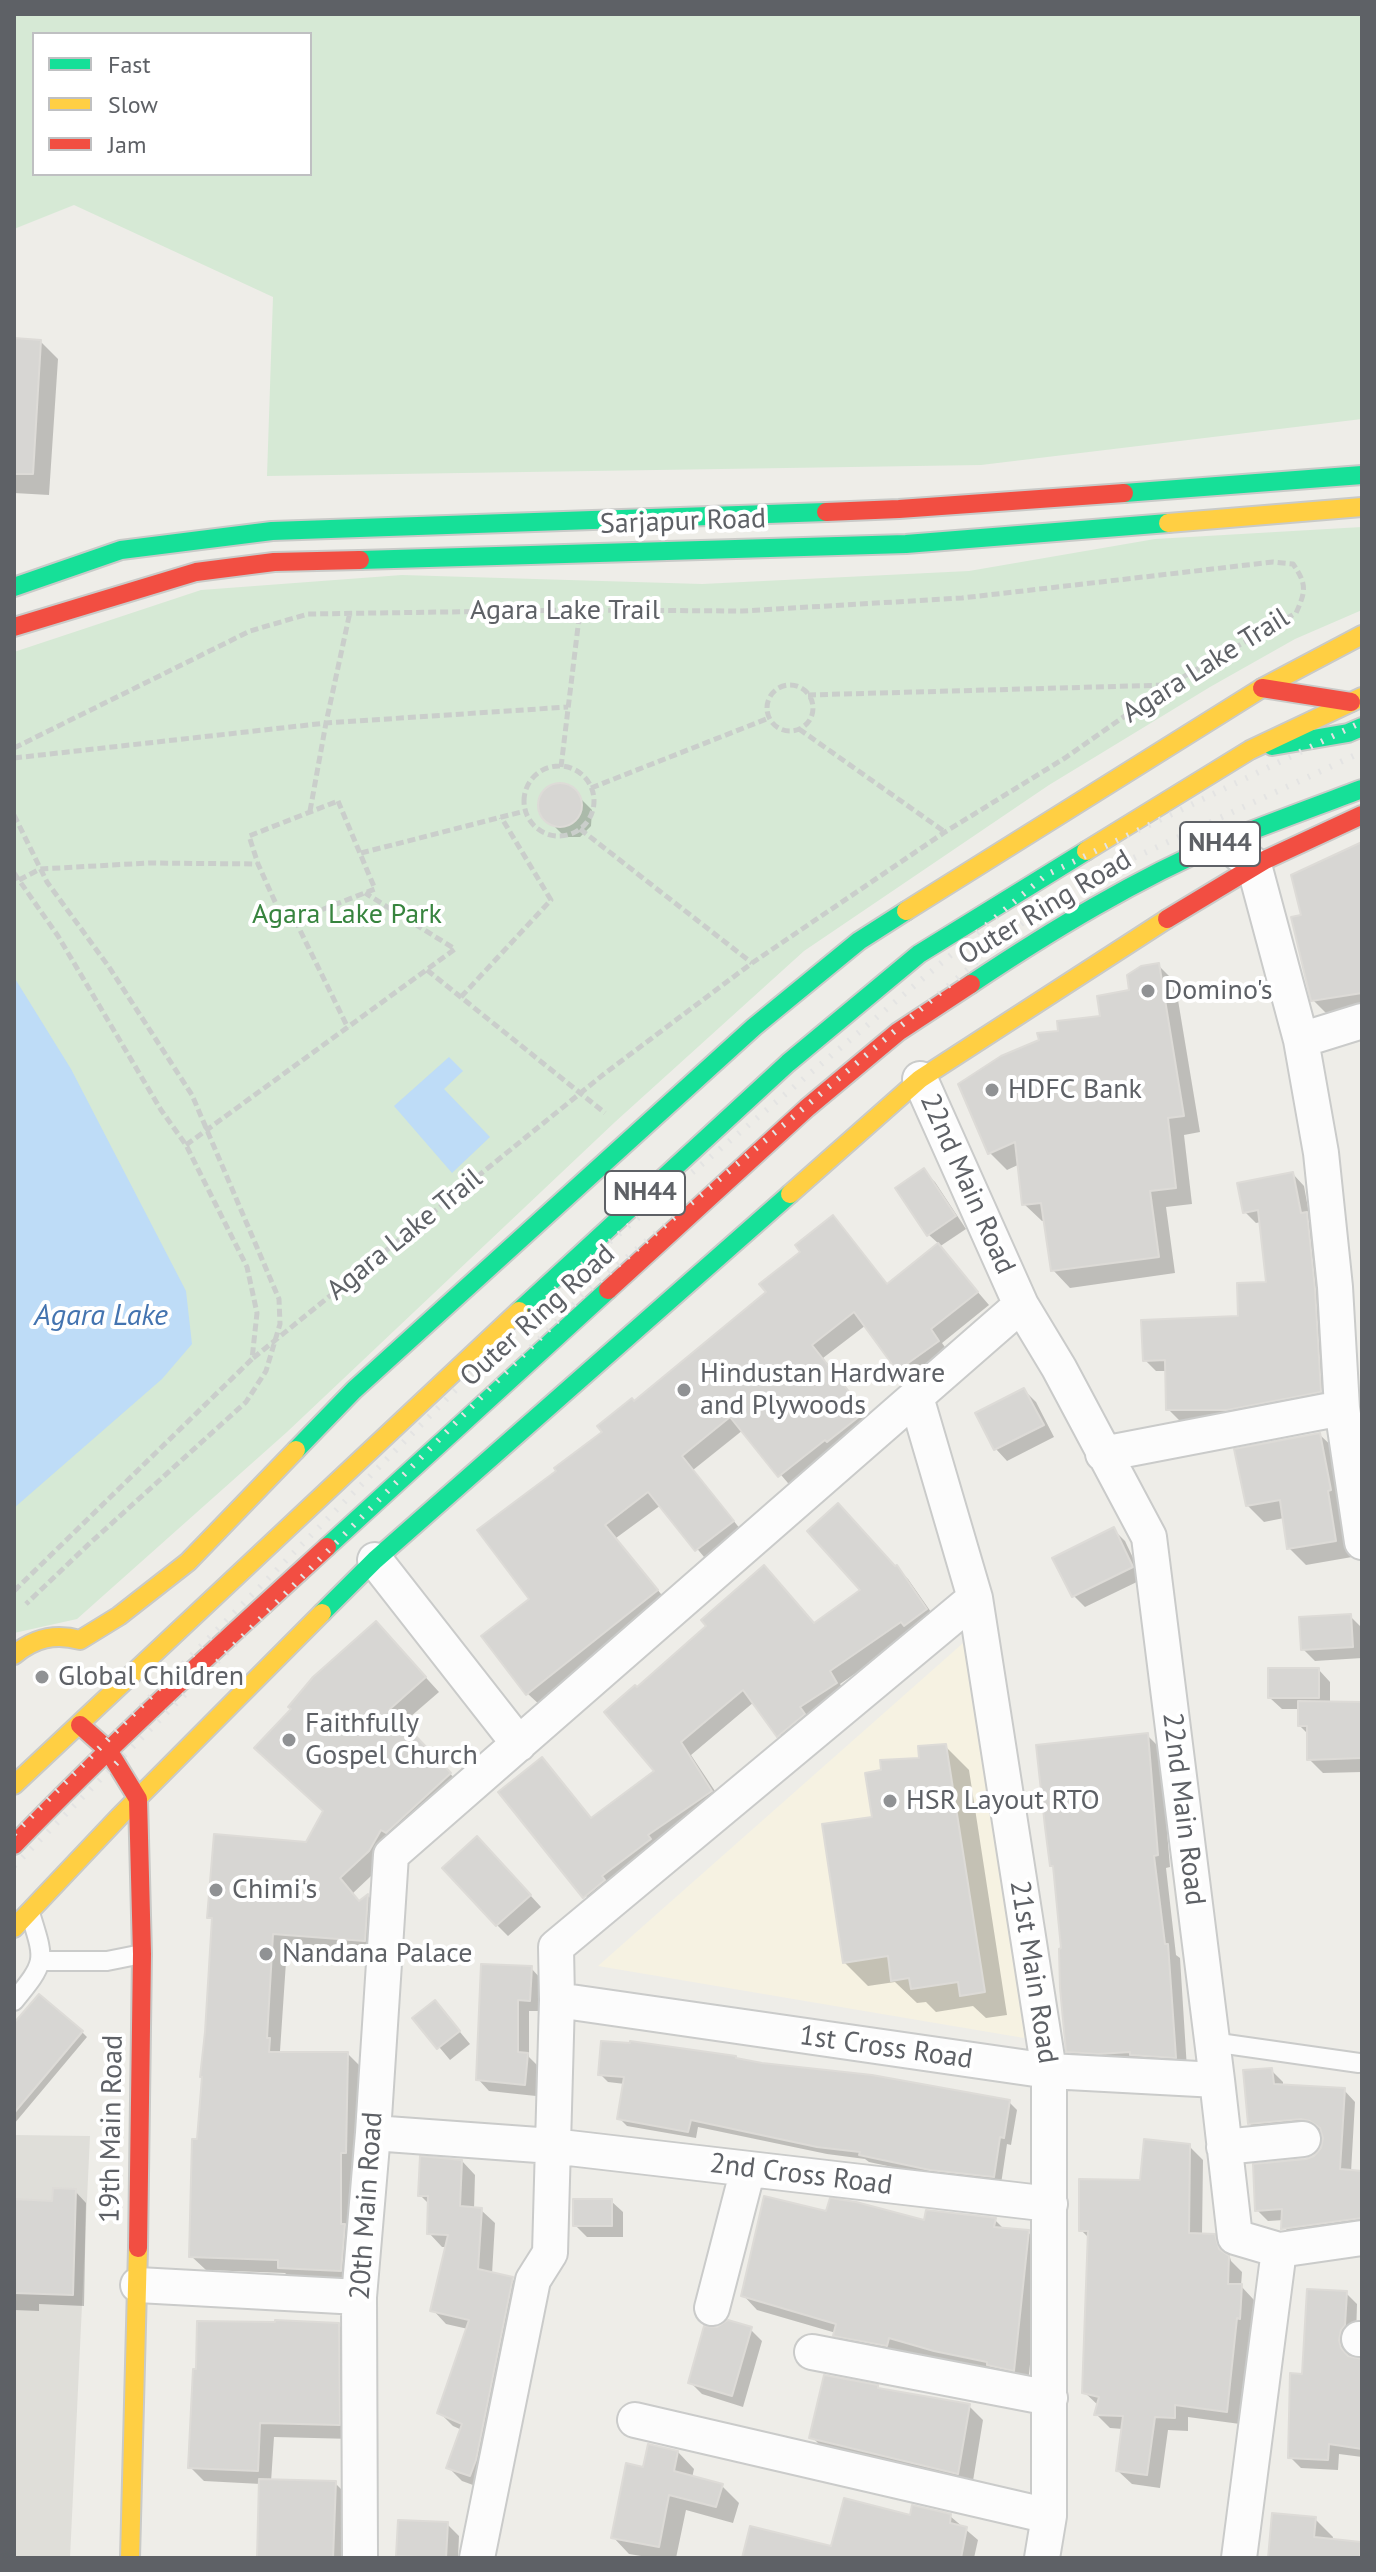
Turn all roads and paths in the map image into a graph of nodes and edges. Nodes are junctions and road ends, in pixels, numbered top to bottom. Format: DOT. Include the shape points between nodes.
graph roads {
  1 [pos="1362,475"];
  2 [pos="1362,507"];
  3 [pos="14,587"];
  4 [pos="580,610"];
  5 [pos="350,612"];
  6 [pos="14,627"];
  7 [pos="1362,635"];
  8 [pos="1169,685"];
  9 [pos="1262,688"];
  10 [pos="808,695"];
  11 [pos="1356,700"];
  12 [pos="568,707"];
  13 [pos="769,718"];
  14 [pos="326,723"];
  15 [pos="1362,727"];
  16 [pos="799,729"];
  17 [pos="14,748"];
  18 [pos="1250,750"];
  19 [pos="14,758"];
  20 [pos="561,767"];
  21 [pos="591,788"];
  22 [pos="1362,789"];
  23 [pos="310,811"];
  24 [pos="525,811"];
  25 [pos="14,815"];
  26 [pos="1362,815"];
  27 [pos="501,817"];
  28 [pos="580,829"];
  29 [pos="945,832"];
  30 [pos="1224,842"];
  31 [pos="361,853"];
  32 [pos="258,864"];
  33 [pos="1254,865"];
  34 [pos="40,869"];
  35 [pos="14,873"];
  36 [pos="19,880"];
  37 [pos="365,893"];
  38 [pos="295,920"];
  39 [pos="752,963"];
  40 [pos="427,970"];
  41 [pos="461,997"];
  42 [pos="1362,1021"];
  43 [pos="348,1028"];
  44 [pos="1301,1040"];
  45 [pos="920,1079"];
  46 [pos="580,1093"];
  47 [pos="207,1131"];
  48 [pos="633,1137"];
  49 [pos="186,1145"];
  50 [pos="1021,1305"];
  51 [pos="275,1340"];
  52 [pos="252,1359"];
  53 [pos="916,1397"];
  54 [pos="1342,1408"];
  55 [pos="1355,1449"];
  56 [pos="1103,1454"];
  57 [pos="1362,1542"];
  58 [pos="375,1560"];
  59 [pos="14,1591"];
  60 [pos="975,1598"];
  61 [pos="26,1605"];
  62 [pos="14,1655"];
  63 [pos="78,1723"];
  64 [pos="519,1744"];
  65 [pos="108,1750"];
  66 [pos="14,1785"];
  67 [pos="138,1799"];
  68 [pos="14,1845"];
  69 [pos="29,1910"];
  70 [pos="14,1928"];
  71 [pos="142,1954"];
  72 [pos="40,1961"];
  73 [pos="557,2000"];
  74 [pos="14,2001"];
  75 [pos="1212,2042"];
  76 [pos="1359,2063"];
  77 [pos="1049,2071"];
  78 [pos="1217,2080"];
  79 [pos="373,2133"];
  80 [pos="1303,2139"];
  81 [pos="552,2146"];
  82 [pos="1224,2147"];
  83 [pos="748,2169"];
  84 [pos="1050,2204"];
  85 [pos="1362,2238"];
  86 [pos="1279,2250"];
  87 [pos="138,2285"];
  88 [pos="359,2297"];
  89 [pos="712,2308"];
  90 [pos="812,2352"];
  91 [pos="1050,2398"];
  92 [pos="635,2420"];
  93 [pos="1049,2516"];
  94 [pos="130,2558"];
  95 [pos="360,2558"];
  96 [pos="477,2558"];
  97 [pos="1042,2558"];
  98 [pos="1239,2558"];
  1 -- 3 [label="main road, Sarjapur Road" via="899,509 272,531 121,550"];
  2 -- 6 [label="main road, Sarjapur Road" via="906,544 274,562 196,572"];
  4 -- 5 [label="path, Agara Lake Trail"];
  4 -- 8 [label="path, Agara Lake Trail" via="742,611 946,599 1293,564 1304,594 1296,613"];
  4 -- 12 [label="path"];
  5 -- 14 [label="path"];
  5 -- 17 [label="path, Agara Lake Trail" via="308,614 250,631"];
  7 -- 9 [label="main road"];
  8 -- 10 [label="path"];
  8 -- 29 [label="path, Agara Lake Trail"];
  9 -- 11 [label="main road"];
  9 -- 48 [label="main road" via="859,941"];
  10 -- 13 [label="path" via="789,685 775,690 767,703"];
  10 -- 16 [label="path" via="812,714"];
  11 -- 18 [label="main road, Outer Ring Road / NH44"];
  12 -- 14 [label="path"];
  12 -- 20 [label="path"];
  13 -- 16 [label="path" via="785,730"];
  13 -- 21 [label="path"];
  14 -- 19 [label="path"];
  14 -- 23 [label="path"];
  15 -- 18 [label="main road, Outer Ring Road"];
  16 -- 29 [label="path"];
  18 -- 63 [label="main road, Outer Ring Road / NH44" via="919,954 673,1167"];
  20 -- 21 [label="path" via="579,773"];
  20 -- 24 [label="path" via="531,779"];
  21 -- 28 [label="path" via="592,810"];
  22 -- 30 [label="main road, Outer Ring Road / NH44"];
  23 -- 31 [label="path" via="338,801"];
  23 -- 32 [label="path" via="249,836"];
  24 -- 27 [label="path"];
  24 -- 28 [label="path" via="538,830 548,834"];
  25 -- 34 [label="path"];
  26 -- 33 [label="main road"];
  27 -- 31 [label="path"];
  27 -- 41 [label="path" via="551,900"];
  28 -- 39 [label="path"];
  29 -- 39 [label="path, Agara Lake Trail"];
  30 -- 33 [label="street"];
  30 -- 65 [label="main road, Outer Ring Road / NH44" via="1118,893 898,1032 807,1108"];
  31 -- 37 [label="path" via="375,889"];
  32 -- 34 [label="path"];
  32 -- 38 [label="path" via="285,924"];
  33 -- 44 [label="street"];
  33 -- 45 [label="main road"];
  34 -- 36 [label="path"];
  34 -- 47 [label="path" via="192,1095"];
  35 -- 36 [label="path"];
  36 -- 49 [label="path"];
  37 -- 38 [label="path"];
  37 -- 40 [label="path" via="455,949"];
  38 -- 43 [label="path"];
  39 -- 46 [label="path, Agara Lake Trail"];
  40 -- 41 [label="path"];
  40 -- 43 [label="path"];
  41 -- 46 [label="path"];
  42 -- 44 [label="street"];
  43 -- 47 [label="path"];
  44 -- 54 [label="street" via="1321,1153"];
  45 -- 50 [label="street, 22nd Main Road"];
  45 -- 58 [label="main road"];
  46 -- 48 [label="path"];
  46 -- 51 [label="path, Agara Lake Trail"];
  47 -- 49 [label="path"];
  47 -- 51 [label="path" via="279,1299"];
  48 -- 62 [label="main road" via="354,1390 188,1562 80,1640 52,1636"];
  49 -- 52 [label="path" via="247,1267 257,1313"];
  50 -- 53 [label="street"];
  50 -- 56 [label="street, 22nd Main Road"];
  51 -- 52 [label="path, Agara Lake Trail"];
  51 -- 61 [label="path" via="266,1371 246,1402"];
  52 -- 59 [label="path, Agara Lake Trail"];
  53 -- 60 [label="street, 21st Main Road"];
  53 -- 64 [label="street"];
  54 -- 55 [label="street"];
  54 -- 56 [label="street"];
  55 -- 57 [label="street"];
  56 -- 75 [label="street, 22nd Main Road" via="1149,1537"];
  58 -- 64 [label="street"];
  58 -- 67 [label="main road"];
  60 -- 73 [label="street" via="556,1947"];
  60 -- 77 [label="street, 21st Main Road"];
  63 -- 65 [label="main road, 19th Main Road"];
  63 -- 66 [label="main road, Outer Ring Road / NH44"];
  64 -- 79 [label="street, 20th Main Road" via="391,1855"];
  65 -- 67 [label="main road, 19th Main Road"];
  65 -- 68 [label="main road, Outer Ring Road / NH44"];
  67 -- 69 [label="main road"];
  67 -- 71 [label="main road, 19th Main Road"];
  69 -- 70 [label="main road"];
  69 -- 72 [label="lane" via="42,1948"];
  71 -- 72 [label="lane" via="107,1961"];
  71 -- 87 [label="main road, 19th Main Road"];
  72 -- 74 [label="lane"];
  73 -- 77 [label="street, 1st Cross Road"];
  73 -- 81 [label="street"];
  75 -- 76 [label="lane"];
  75 -- 78 [label="street, 22nd Main Road"];
  77 -- 78 [label="street, 1st Cross Road"];
  77 -- 84 [label="street, 21st Main Road"];
  78 -- 82 [label="street, 22nd Main Road"];
  79 -- 81 [label="street, 2nd Cross Road"];
  79 -- 88 [label="street, 20th Main Road"];
  80 -- 82 [label="street"];
  81 -- 83 [label="street, 2nd Cross Road"];
  81 -- 96 [label="street" via="550,2253 533,2280"];
  82 -- 86 [label="street, 22nd Main Road" via="1235,2237"];
  83 -- 84 [label="street, 2nd Cross Road"];
  83 -- 89 [label="street"];
  84 -- 91 [label="street, 21st Main Road"];
  85 -- 86 [label="street"];
  86 -- 98 [label="street"];
  87 -- 88 [label="street"];
  87 -- 94 [label="main road, 19th Main Road"];
  88 -- 95 [label="street, 20th Main Road"];
  90 -- 91 [label="street"];
  91 -- 93 [label="street, 21st Main Road"];
  92 -- 93 [label="street"];
  93 -- 97 [label="street, 21st Main Road"];
}
